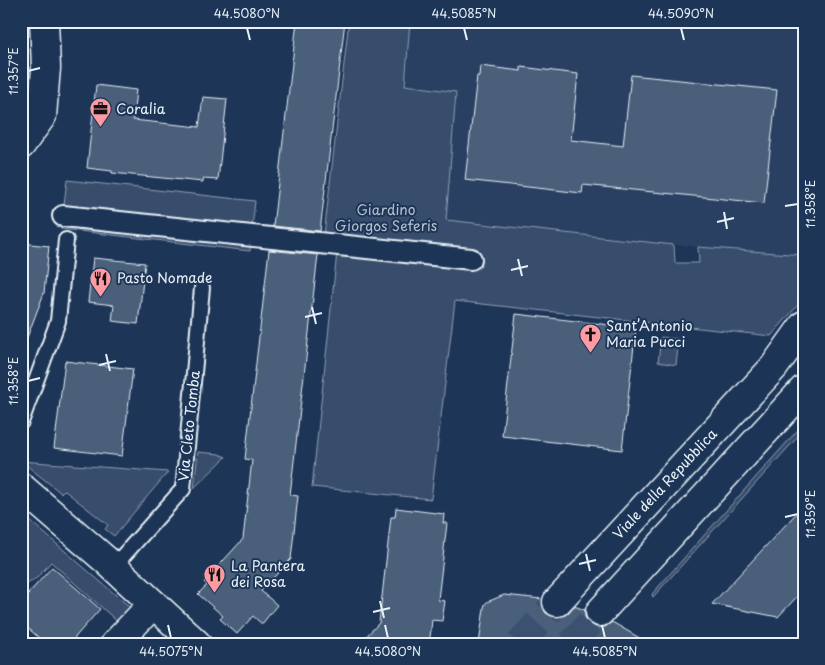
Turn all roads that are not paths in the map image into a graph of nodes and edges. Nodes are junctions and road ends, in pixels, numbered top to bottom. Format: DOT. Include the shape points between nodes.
graph roads {
  1 [pos="44,21"];
  2 [pos="21,145"];
  3 [pos="63,216"];
  4 [pos="66,240"];
  5 [pos="471,259"];
  6 [pos="202,288"];
  7 [pos="804,326"];
  8 [pos="804,388"];
  9 [pos="21,422"];
  10 [pos="21,487"];
  11 [pos="113,567"];
  12 [pos="557,602"];
  13 [pos="153,604"];
  14 [pos="600,612"];
  15 [pos="115,644"];
  16 [pos="197,644"];
  1 -- 2 [label="main road" via="46,68 42,116"];
  3 -- 5 [label="street"];
  4 -- 9 [label="lane" via="58,320"];
  6 -- 11 [label="lane, Via Cleto Tomba" via="183,488"];
  7 -- 12 [label="main road, Viale della Repubblica" via="774,367"];
  8 -- 14 [label="main road"];
  10 -- 11 [label="main road"];
  11 -- 13 [label="main road"];
  13 -- 15 [label="main road"];
  13 -- 16 [label="main road"];
}
